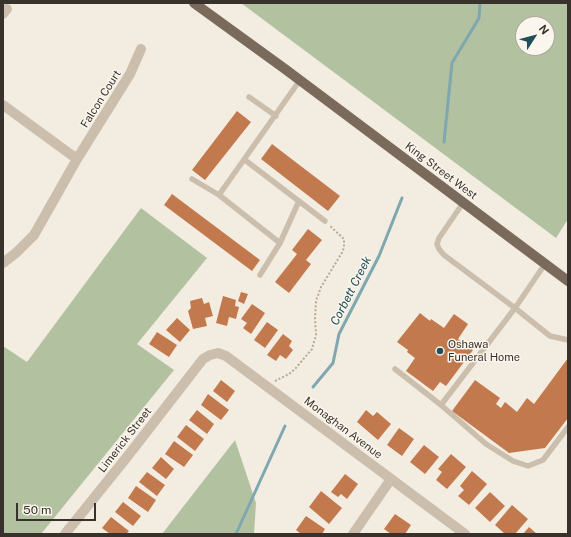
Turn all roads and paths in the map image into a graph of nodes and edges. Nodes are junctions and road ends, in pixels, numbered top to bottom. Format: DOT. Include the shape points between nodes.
graph roads {
  1 [pos="194,3"];
  2 [pos="141,50"];
  3 [pos="300,80"];
  4 [pos="249,97"];
  5 [pos="3,105"];
  6 [pos="276,116"];
  7 [pos="77,159"];
  8 [pos="244,160"];
  9 [pos="192,179"];
  10 [pos="219,196"];
  11 [pos="299,201"];
  12 [pos="464,203"];
  13 [pos="325,221"];
  14 [pos="280,243"];
  15 [pos="3,263"];
  16 [pos="545,264"];
  17 [pos="260,276"];
  18 [pos="568,281"];
  19 [pos="515,308"];
  20 [pos="568,340"];
  21 [pos="203,359"];
  22 [pos="395,369"];
  23 [pos="265,386"];
  24 [pos="441,405"];
  25 [pos="568,427"];
  26 [pos="391,479"];
  27 [pos="65,534"];
  28 [pos="353,534"];
  29 [pos="465,534"];
  1 -- 3 [label="main road, King Street West"];
  2 -- 7 [label="street, Falcon Court" via="130,74"];
  3 -- 6 [label="lane"];
  3 -- 12 [label="main road, King Street West"];
  4 -- 6 [label="lane"];
  5 -- 7 [label="street"];
  6 -- 8 [label="lane"];
  7 -- 15 [label="street, Falcon Court" via="34,234"];
  8 -- 10 [label="lane"];
  8 -- 11 [label="lane"];
  9 -- 10 [label="lane"];
  10 -- 14 [label="lane"];
  11 -- 13 [label="lane"];
  11 -- 14 [label="lane"];
  12 -- 16 [label="main road, King Street West"];
  12 -- 19 [label="lane" via="439,238 439,249"];
  13 -- 23 [label="path" via="344,239 344,245 316,301 316,335 312,349 289,374"];
  14 -- 17 [label="lane"];
  16 -- 18 [label="main road, King Street West"];
  16 -- 19 [label="lane"];
  19 -- 20 [label="lane" via="550,336"];
  19 -- 24 [label="lane"];
  21 -- 23 [label="street, Monaghan Avenue" via="210,355 226,356"];
  21 -- 27 [label="street, Limerick Street"];
  22 -- 24 [label="lane"];
  23 -- 26 [label="street, Monaghan Avenue"];
  24 -- 25 [label="lane" via="486,444 513,461 528,466 543,460"];
  26 -- 28 [label="street"];
  26 -- 29 [label="street, Monaghan Avenue"];
}
